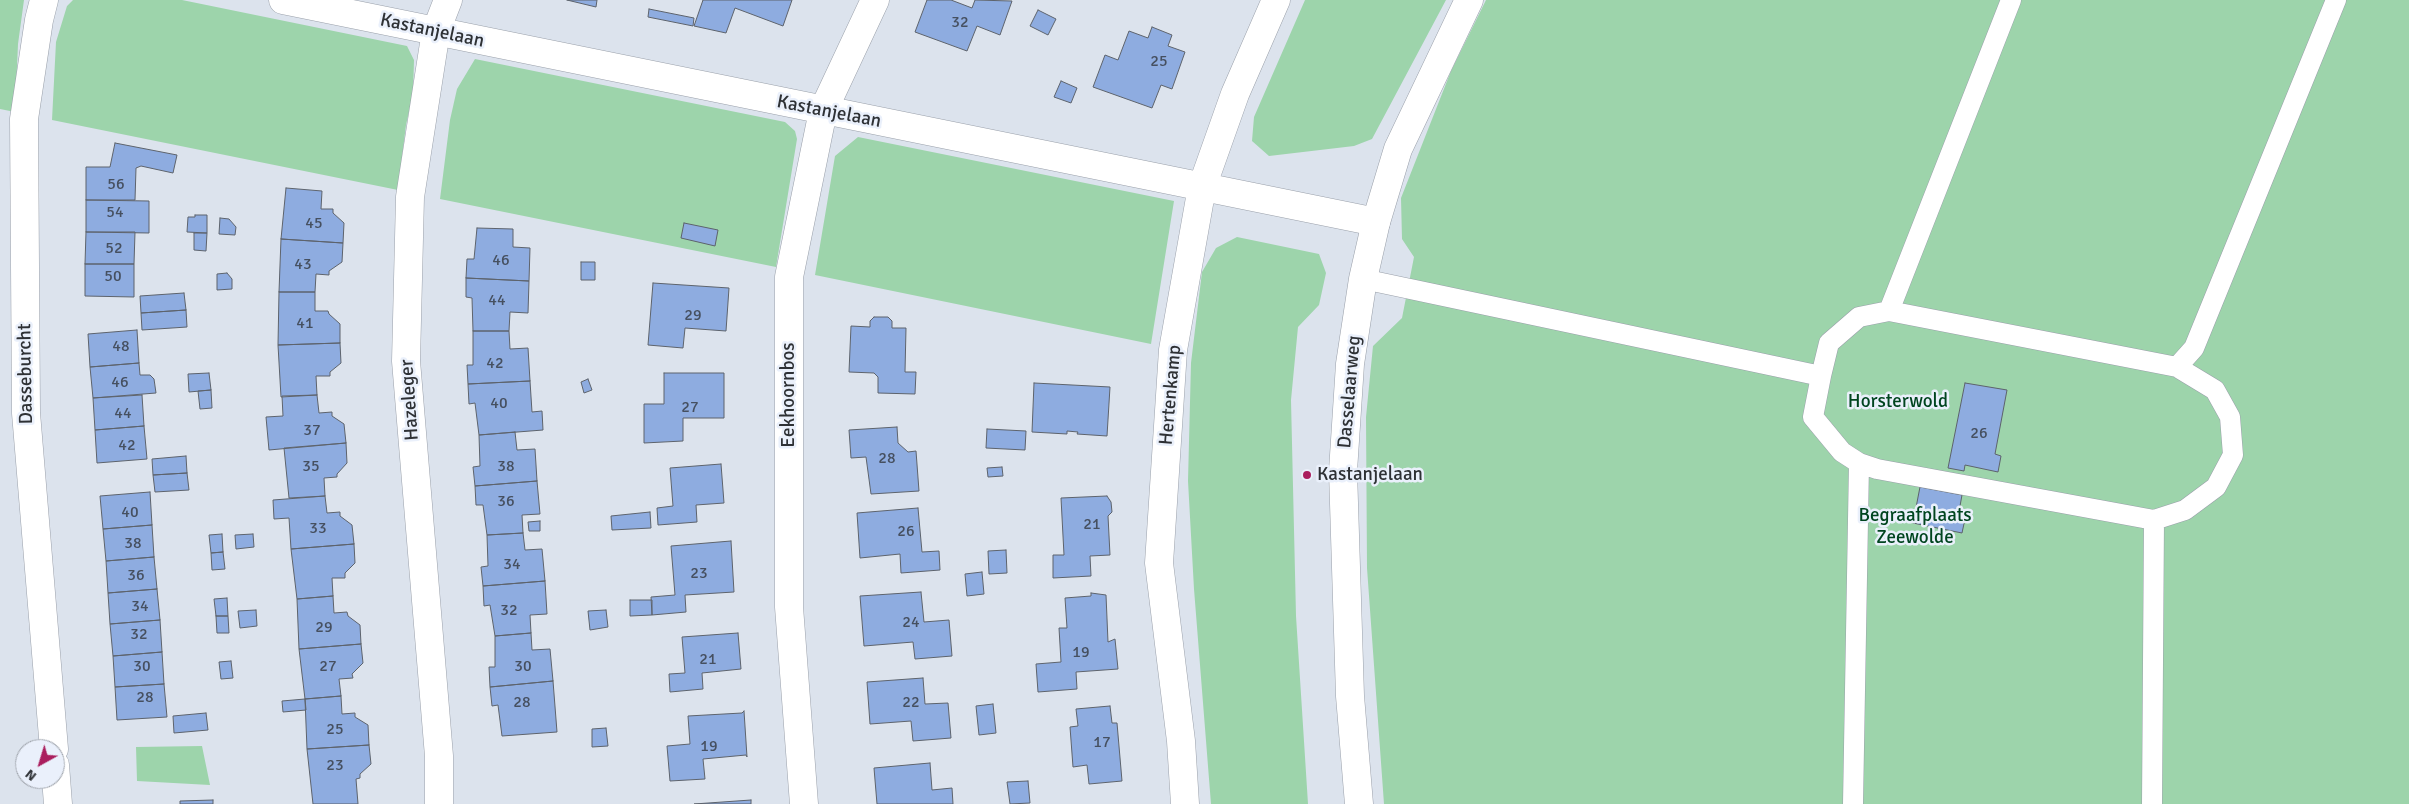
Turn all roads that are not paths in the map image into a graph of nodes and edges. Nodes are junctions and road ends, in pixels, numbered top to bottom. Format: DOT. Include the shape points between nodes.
graph roads {
  1 [pos="44,0"];
  2 [pos="283,0"];
  3 [pos="448,0"];
  4 [pos="875,0"];
  5 [pos="1276,0"];
  6 [pos="1469,0"];
  7 [pos="2010,0"];
  8 [pos="2336,0"];
  9 [pos="436,31"];
  10 [pos="823,111"];
  11 [pos="1202,186"];
  12 [pos="1376,222"];
  13 [pos="1363,279"];
  14 [pos="1889,311"];
  15 [pos="2176,367"];
  16 [pos="1821,376"];
  17 [pos="1859,463"];
  18 [pos="2154,520"];
  19 [pos="53,739"];
  20 [pos="57,789"];
  21 [pos="58,804"];
  22 [pos="439,804"];
  23 [pos="804,804"];
  24 [pos="1185,804"];
  25 [pos="1359,804"];
  26 [pos="1853,804"];
  27 [pos="2152,804"];
  1 -- 19 [label="street, Dasseburcht" via="24,119 26,413"];
  2 -- 9 [label="street, Kastanjelaan"];
  3 -- 9 [label="street, Hazeleger"];
  4 -- 10 [label="street, Eekhoornbos"];
  5 -- 11 [label="street, Hertenkamp" via="1235,94"];
  6 -- 12 [label="street, Dasselaarweg" via="1398,150"];
  7 -- 14 [label="lane"];
  8 -- 15 [label="lane" via="2194,348"];
  9 -- 10 [label="street, Kastanjelaan"];
  9 -- 22 [label="street, Hazeleger" via="410,197 406,361 439,756"];
  10 -- 11 [label="street, Kastanjelaan"];
  10 -- 23 [label="street, Eekhoornbos" via="789,277 789,607"];
  11 -- 12 [label="street, Kastanjelaan"];
  11 -- 24 [label="street, Hertenkamp" via="1173,350 1159,563 1181,741"];
  12 -- 13 [label="street, Dasselaarweg"];
  13 -- 16 [label="lane"];
  13 -- 25 [label="street, Dasselaarweg" via="1350,364 1343,471 1350,696"];
  14 -- 15 [label="lane"];
  14 -- 16 [label="lane" via="1859,318 1829,343"];
  15 -- 18 [label="lane" via="2215,390 2230,417 2233,455 2216,487 2184,510"];
  16 -- 17 [label="lane" via="1813,417 1842,452"];
  17 -- 18 [label="lane" via="1887,471"];
  17 -- 26 [label="lane"];
  18 -- 27 [label="lane"];
  20 -- 21 [label="street"];
}
